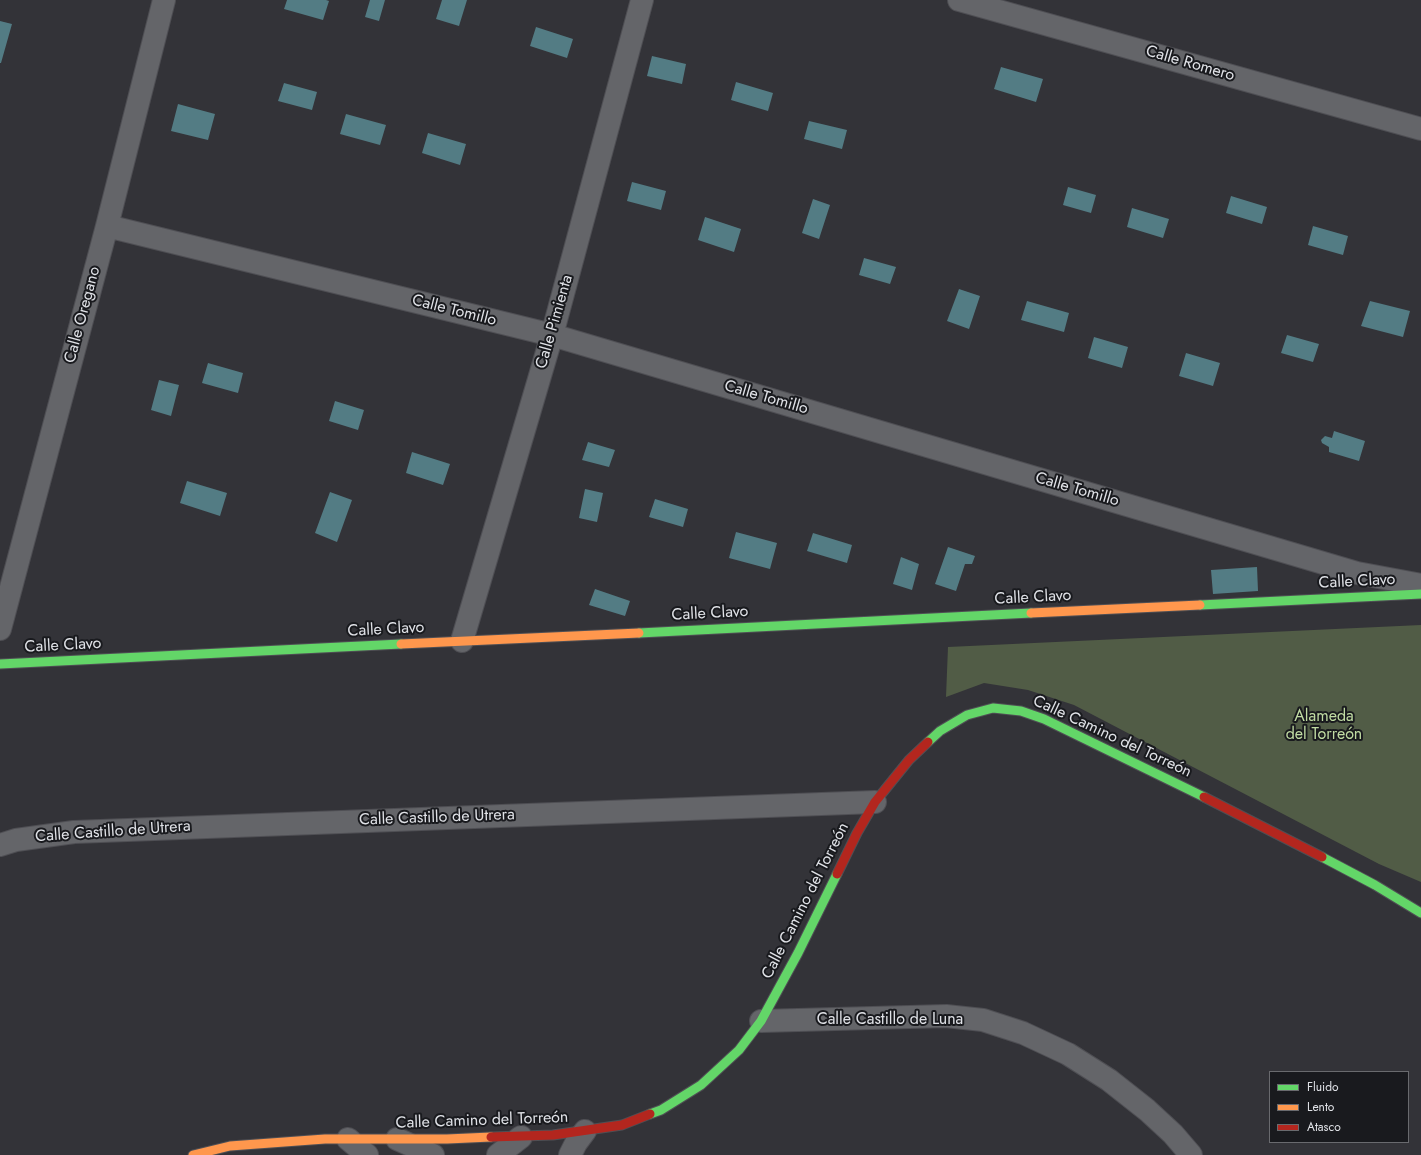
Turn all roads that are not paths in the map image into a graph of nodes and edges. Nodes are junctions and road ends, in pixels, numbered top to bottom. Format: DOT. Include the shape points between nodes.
graph roads {
  1 [pos="164,0"];
  2 [pos="642,0"];
  3 [pos="959,0"];
  4 [pos="1421,128"];
  5 [pos="107,226"];
  6 [pos="552,335"];
  7 [pos="1421,585"];
  8 [pos="1421,594"];
  9 [pos="0,629"];
  10 [pos="462,641"];
  11 [pos="0,664"];
  12 [pos="875,802"];
  13 [pos="0,844"];
  14 [pos="1416,908"];
  15 [pos="761,1021"];
  16 [pos="585,1131"];
  17 [pos="521,1137"];
  18 [pos="348,1139"];
  19 [pos="397,1139"];
  20 [pos="193,1155"];
  21 [pos="367,1155"];
  22 [pos="433,1155"];
  23 [pos="498,1155"];
  24 [pos="570,1155"];
  25 [pos="1191,1155"];
  1 -- 5 [label="street, Calle Oregano"];
  2 -- 6 [label="street, Calle Pimienta"];
  3 -- 4 [label="street, Calle Romero"];
  5 -- 6 [label="street, Calle Tomillo"];
  5 -- 9 [label="street, Calle Oregano"];
  6 -- 7 [label="street, Calle Tomillo" via="1350,571"];
  6 -- 10 [label="street, Calle Pimienta"];
  8 -- 10 [label="street, Calle Clavo"];
  10 -- 11 [label="street, Calle Clavo"];
  12 -- 13 [label="street, Calle Castillo de Utrera" via="74,832"];
  12 -- 14 [label="street, Calle Camino del Torreón" via="909,760 940,731 967,715 993,708 1021,711 1044,719 1209,798"];
  12 -- 15 [label="street, Calle Camino del Torreón"];
  15 -- 16 [label="street, Calle Camino del Torreón" via="739,1050 701,1085 681,1098 661,1110 622,1125"];
  15 -- 25 [label="street, Calle Castillo de Luna" via="946,1016 983,1020 1016,1031 1068,1054 1109,1080 1168,1129"];
  16 -- 17 [label="street, Calle Camino del Torreón"];
  16 -- 24 [label="street"];
  17 -- 19 [label="street, Calle Camino del Torreón"];
  17 -- 23 [label="street"];
  18 -- 19 [label="street, Calle Camino del Torreón"];
  18 -- 20 [label="street, Calle Camino del Torreón" via="230,1146"];
  18 -- 21 [label="street"];
  19 -- 22 [label="street"];
}
